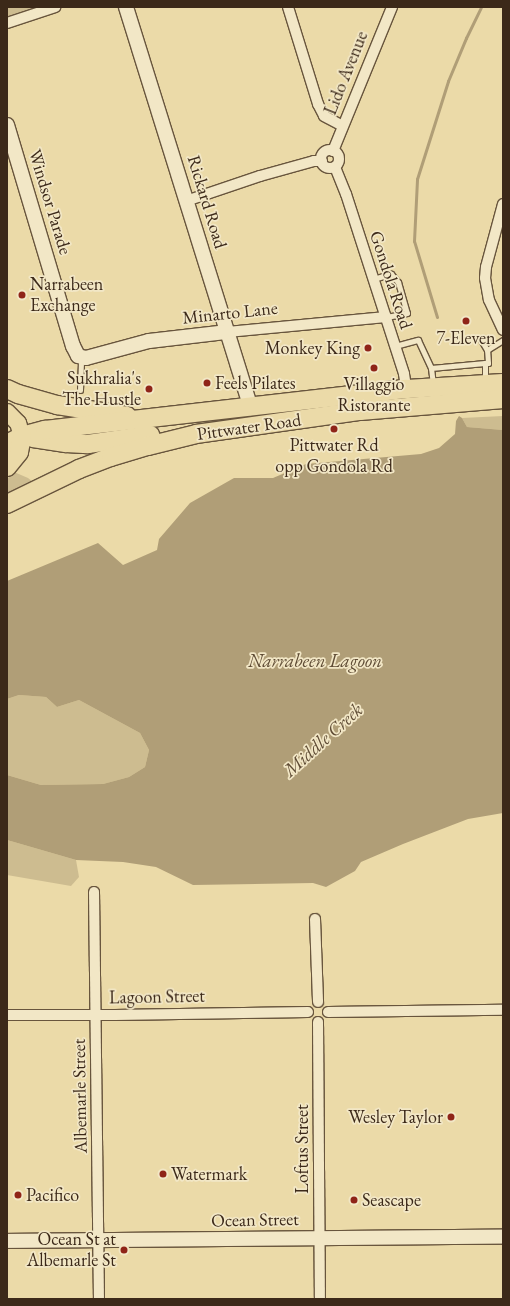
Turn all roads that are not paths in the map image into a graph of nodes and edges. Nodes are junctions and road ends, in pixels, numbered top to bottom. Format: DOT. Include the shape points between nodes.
graph roads {
  1 [pos="55,7"];
  2 [pos="126,7"];
  3 [pos="288,7"];
  4 [pos="392,7"];
  5 [pos="7,23"];
  6 [pos="7,124"];
  7 [pos="342,126"];
  8 [pos="333,151"];
  9 [pos="322,161"];
  10 [pos="335,167"];
  11 [pos="186,201"];
  12 [pos="503,204"];
  13 [pos="372,279"];
  14 [pos="386,317"];
  15 [pos="503,330"];
  16 [pos="227,332"];
  17 [pos="481,340"];
  18 [pos="503,340"];
  19 [pos="395,346"];
  20 [pos="487,350"];
  21 [pos="81,358"];
  22 [pos="485,363"];
  23 [pos="431,368"];
  24 [pos="503,383"];
  25 [pos="485,385"];
  26 [pos="433,387"];
  27 [pos="7,389"];
  28 [pos="80,390"];
  29 [pos="408,398"];
  30 [pos="503,398"];
  31 [pos="251,408"];
  32 [pos="7,412"];
  33 [pos="147,419"];
  34 [pos="196,434"];
  35 [pos="12,436"];
  36 [pos="7,467"];
  37 [pos="7,504"];
  38 [pos="94,892"];
  39 [pos="315,919"];
  40 [pos="318,1002"];
  41 [pos="503,1010"];
  42 [pos="308,1012"];
  43 [pos="328,1012"];
  44 [pos="7,1015"];
  45 [pos="96,1015"];
  46 [pos="318,1022"];
  47 [pos="503,1237"];
  48 [pos="320,1238"];
  49 [pos="99,1240"];
  50 [pos="7,1241"];
  51 [pos="99,1299"];
  52 [pos="320,1299"];
  1 -- 5 [label="street"];
  2 -- 11 [label="street, Rickard Road"];
  3 -- 7 [label="street" via="318,104 324,116"];
  4 -- 7 [label="street, Lido Avenue"];
  6 -- 21 [label="street, Windsor Parade" via="73,346"];
  7 -- 8 [label="street, Lido Avenue"];
  8 -- 9 [label="street" via="324,154"];
  8 -- 10 [label="street" via="339,157"];
  9 -- 10 [label="street" via="327,167"];
  9 -- 11 [label="street" via="260,176"];
  10 -- 13 [label="street, Gondola Road"];
  11 -- 16 [label="street, Rickard Road"];
  12 -- 15 [label="street" via="485,278 489,300"];
  13 -- 14 [label="street, Gondola Road"];
  13 -- 14 [label="lane" via="390,274 398,282 407,313"];
  14 -- 16 [label="street, Minarto Lane"];
  14 -- 19 [label="street, Gondola Road"];
  16 -- 21 [label="street, Minarto Lane" via="149,341"];
  16 -- 31 [label="street, Rickard Road"];
  17 -- 20 [label="lane"];
  18 -- 20 [label="lane"];
  19 -- 23 [label="lane" via="418,340"];
  19 -- 29 [label="street, Gondola Road"];
  20 -- 22 [label="lane" via="488,363"];
  21 -- 28 [label="lane"];
  22 -- 23 [label="lane"];
  22 -- 25 [label="lane"];
  23 -- 26 [label="lane"];
  24 -- 25 [label="highway, Pittwater Road"];
  25 -- 26 [label="highway, Pittwater Road"];
  26 -- 29 [label="highway, Pittwater Road"];
  27 -- 33 [label="highway" via="57,405"];
  29 -- 30 [label="highway, Pittwater Road"];
  29 -- 31 [label="highway, Pittwater Road"];
  29 -- 34 [label="highway, Pittwater Road" via="352,412"];
  31 -- 33 [label="highway, Pittwater Road"];
  32 -- 35 [label="main road" via="18,423"];
  33 -- 35 [label="highway, Pittwater Road"];
  34 -- 35 [label="highway" via="165,432 88,444"];
  34 -- 37 [label="highway, Pittwater Road" via="111,457 79,469"];
  35 -- 36 [label="highway" via="19,452"];
  38 -- 45 [label="street, Albemarle Street"];
  39 -- 40 [label="street"];
  40 -- 42 [label="street" via="311,1005"];
  40 -- 43 [label="street" via="325,1005"];
  41 -- 43 [label="street"];
  42 -- 45 [label="street, Lagoon Street"];
  42 -- 46 [label="street" via="311,1019"];
  43 -- 46 [label="street" via="325,1019"];
  44 -- 45 [label="street, Lagoon Street"];
  45 -- 49 [label="street, Albemarle Street"];
  46 -- 48 [label="street, Loftus Street"];
  47 -- 48 [label="street, Ocean Street"];
  48 -- 49 [label="street, Ocean Street"];
  48 -- 52 [label="street, Loftus Street"];
  49 -- 50 [label="street, Ocean Street"];
  49 -- 51 [label="street, Albemarle Street"];
}
